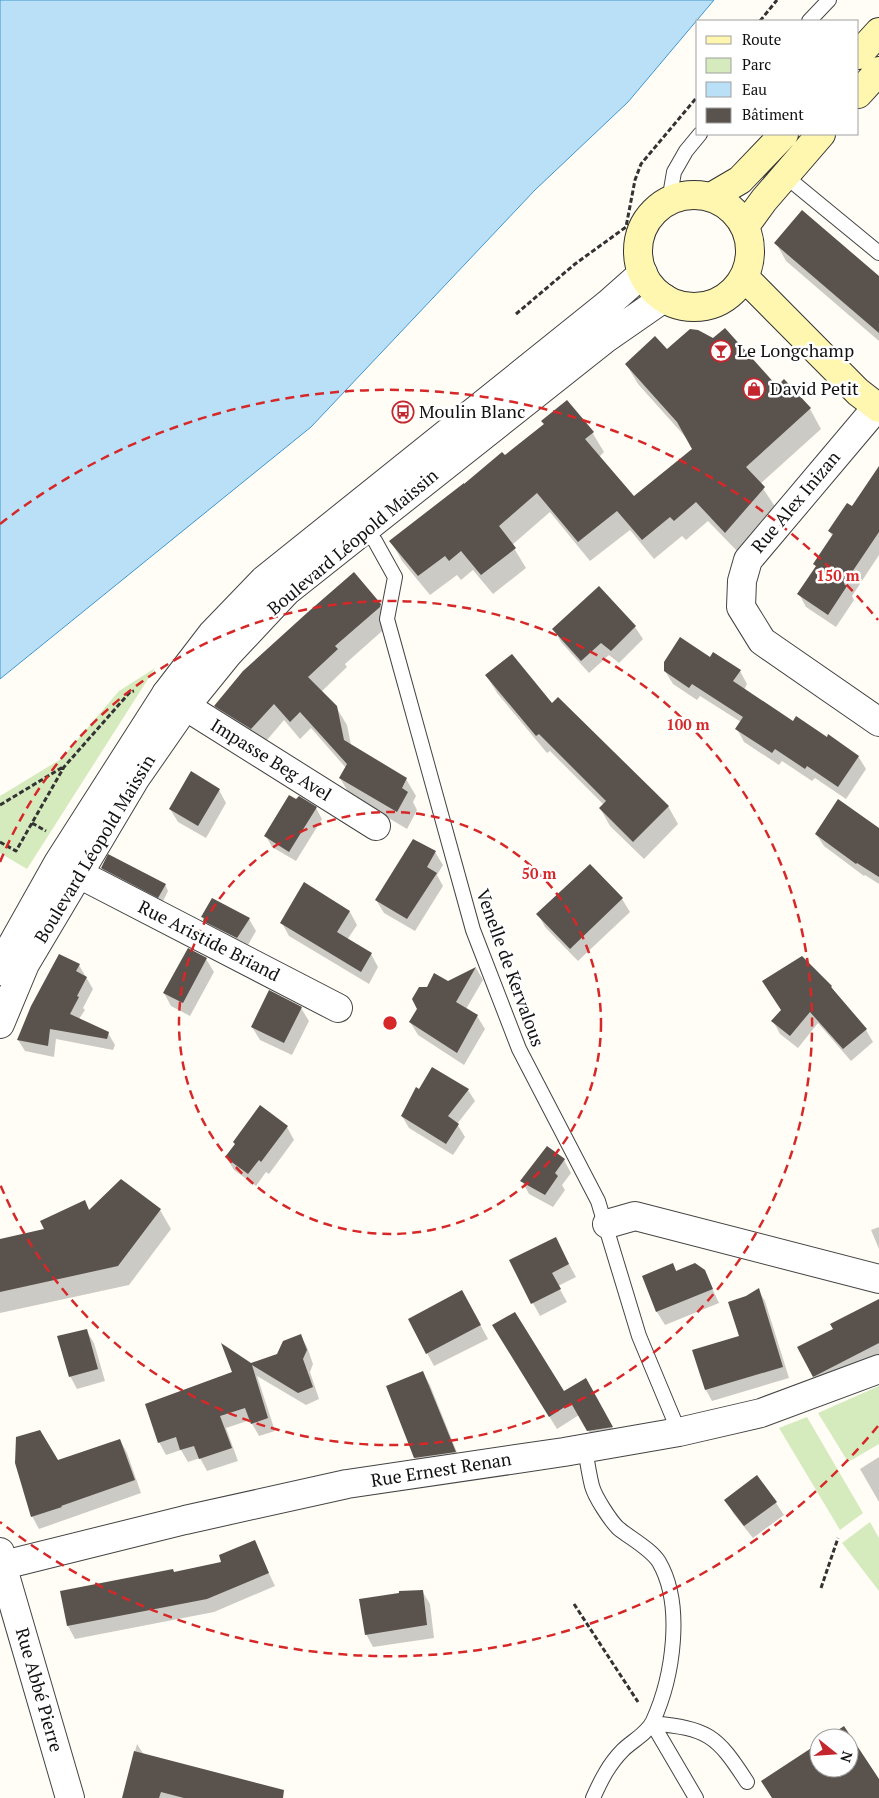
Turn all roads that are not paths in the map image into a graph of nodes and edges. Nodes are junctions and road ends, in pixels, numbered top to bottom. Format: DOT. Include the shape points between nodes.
graph roads {
  1 [pos="829,0"];
  2 [pos="811,20"];
  3 [pos="879,32"];
  4 [pos="859,54"];
  5 [pos="879,71"];
  6 [pos="859,93"];
  7 [pos="699,135"];
  8 [pos="783,135"];
  9 [pos="820,135"];
  10 [pos="784,175"];
  11 [pos="711,197"];
  12 [pos="668,201"];
  13 [pos="745,226"];
  14 [pos="879,253"];
  15 [pos="643,274"];
  16 [pos="744,277"];
  17 [pos="664,298"];
  18 [pos="878,407"];
  19 [pos="357,520"];
  20 [pos="175,700"];
  21 [pos="879,722"];
  22 [pos="376,826"];
  23 [pos="79,874"];
  24 [pos="0,970"];
  25 [pos="338,1008"];
  26 [pos="0,1024"];
  27 [pos="607,1224"];
  28 [pos="879,1280"];
  29 [pos="879,1369"];
  30 [pos="679,1432"];
  31 [pos="585,1448"];
  32 [pos="1,1561"];
  33 [pos="652,1723"];
  34 [pos="747,1782"];
  35 [pos="70,1798"];
  36 [pos="592,1798"];
  37 [pos="696,1798"];
  1 -- 2 [label="lane"];
  3 -- 4 [label="main road"];
  5 -- 6 [label="main road"];
  7 -- 12 [label="lane" via="674,172"];
  8 -- 11 [label="main road" via="740,180"];
  9 -- 10 [label="main road"];
  10 -- 13 [label="main road"];
  10 -- 14 [label="lane"];
  11 -- 12 [label="main road" via="690,195"];
  11 -- 13 [label="main road" via="731,208"];
  12 -- 15 [label="main road" via="657,209 641,232 638,246"];
  13 -- 16 [label="main road" via="751,252"];
  15 -- 17 [label="main road" via="651,288"];
  15 -- 19 [label="street, Boulevard Léopold Maissin"];
  16 -- 17 [label="main road" via="723,300 709,306 678,305"];
  16 -- 18 [label="main road" via="858,392"];
  17 -- 19 [label="street, Boulevard Léopold Maissin"];
  18 -- 21 [label="street, Rue Alex Inizan" via="748,560 742,581 741,607 762,641"];
  19 -- 20 [label="street, Boulevard Léopold Maissin" via="228,654"];
  19 -- 27 [label="lane, Venelle de Kervalous" via="375,541 395,577 387,619 473,930 519,1049"];
  20 -- 22 [label="street, Impasse Beg Avel"];
  20 -- 23 [label="street, Boulevard Léopold Maissin" via="135,779"];
  20 -- 24 [label="street, Boulevard Léopold Maissin" via="58,863"];
  23 -- 25 [label="street, Rue Aristide Briand"];
  23 -- 26 [label="street, Boulevard Léopold Maissin" via="25,964"];
  27 -- 28 [label="street" via="635,1216"];
  27 -- 30 [label="lane, Venelle de Kervalous" via="639,1336"];
  29 -- 30 [label="street, Rue Ernest Renan" via="760,1413"];
  30 -- 31 [label="street, Rue Ernest Renan"];
  31 -- 32 [label="street, Rue Ernest Renan" via="347,1484"];
  31 -- 33 [label="lane" via="592,1488 617,1527 658,1560 669,1586 671,1664"];
  32 -- 35 [label="street, Rue Abbé Pierre"];
  33 -- 34 [label="lane" via="681,1726 717,1741"];
  33 -- 36 [label="lane" via="605,1771"];
  33 -- 37 [label="lane"];
}
